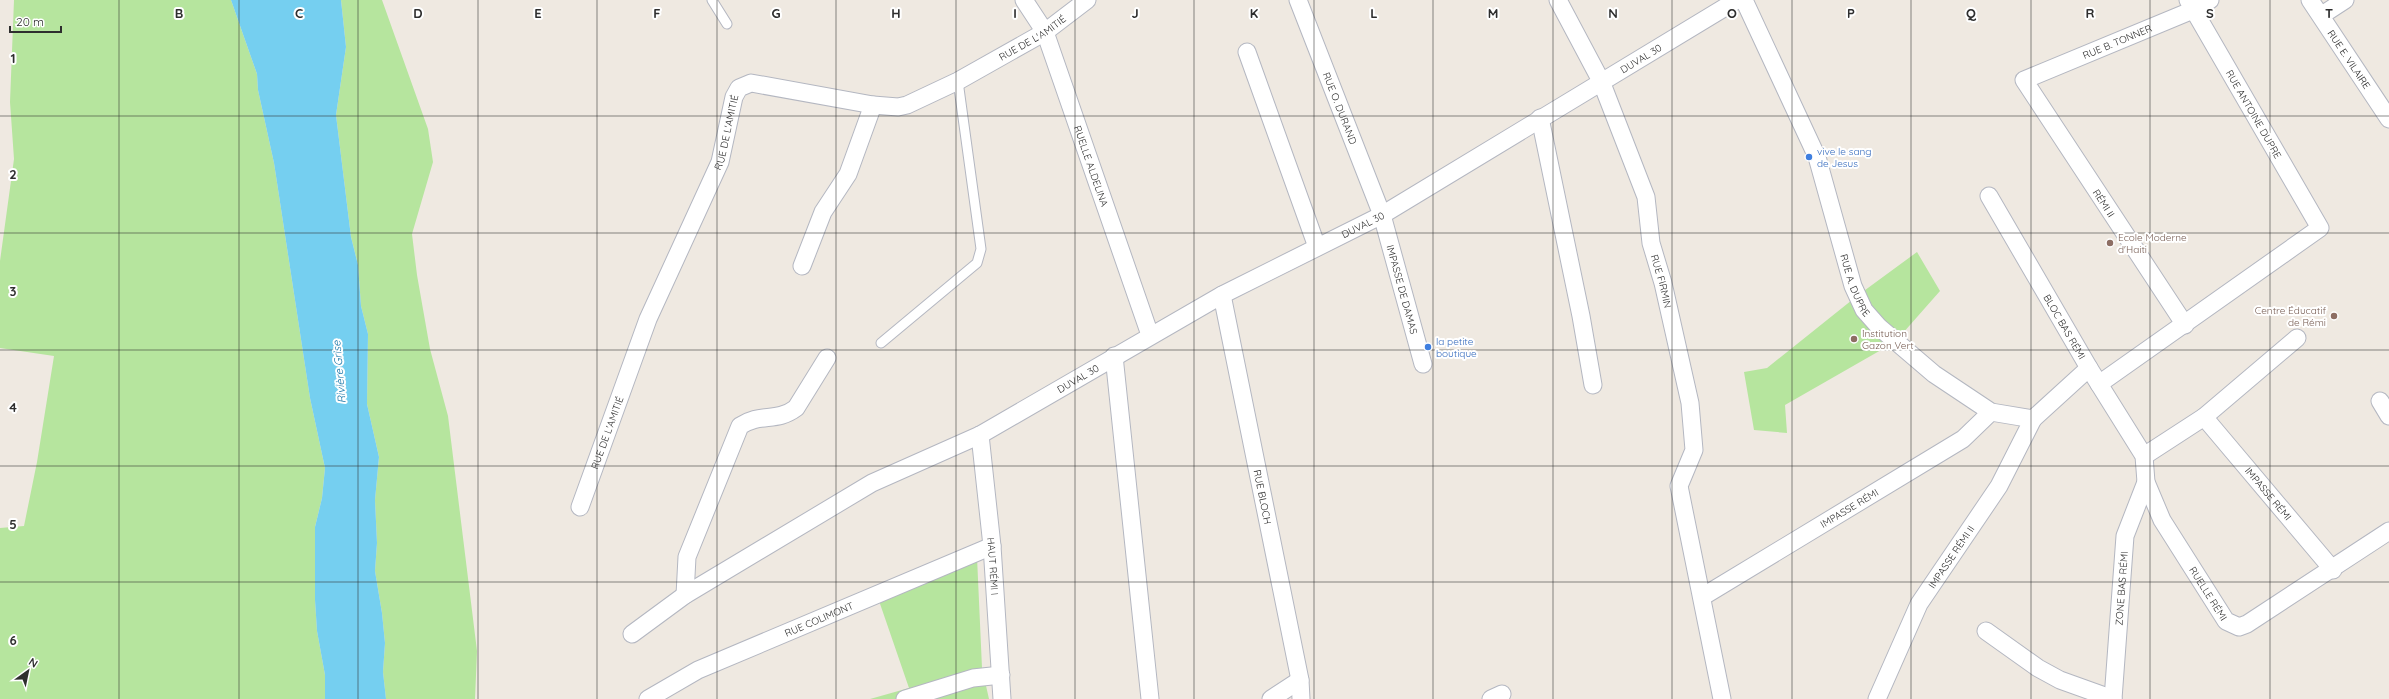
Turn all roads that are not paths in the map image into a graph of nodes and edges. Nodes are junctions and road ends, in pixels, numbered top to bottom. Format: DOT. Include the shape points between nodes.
graph roads {
  1 [pos="712,0"];
  2 [pos="1024,0"];
  3 [pos="1087,0"];
  4 [pos="1298,0"];
  5 [pos="1558,0"];
  6 [pos="1737,0"];
  7 [pos="1744,0"];
  8 [pos="2210,0"];
  9 [pos="2310,0"];
  10 [pos="2344,0"];
  11 [pos="2190,5"];
  12 [pos="2322,15"];
  13 [pos="727,24"];
  14 [pos="1045,32"];
  15 [pos="1247,52"];
  16 [pos="2024,80"];
  17 [pos="958,81"];
  18 [pos="1602,81"];
  19 [pos="873,105"];
  20 [pos="1540,118"];
  21 [pos="2389,119"];
  22 [pos="1988,196"];
  23 [pos="1382,215"];
  24 [pos="1317,247"];
  25 [pos="802,266"];
  26 [pos="1222,295"];
  27 [pos="2185,325"];
  28 [pos="1150,335"];
  29 [pos="2297,338"];
  30 [pos="881,343"];
  31 [pos="1114,356"];
  32 [pos="827,358"];
  33 [pos="1423,364"];
  34 [pos="2089,368"];
  35 [pos="2099,384"];
  36 [pos="1593,386"];
  37 [pos="2380,401"];
  38 [pos="1992,412"];
  39 [pos="2389,416"];
  40 [pos="2204,417"];
  41 [pos="2033,419"];
  42 [pos="980,435"];
  43 [pos="2144,456"];
  44 [pos="2146,482"];
  45 [pos="580,507"];
  46 [pos="2389,531"];
  47 [pos="992,546"];
  48 [pos="2333,570"];
  49 [pos="685,595"];
  50 [pos="1702,597"];
  51 [pos="1986,631"];
  52 [pos="632,634"];
  53 [pos="1001,675"];
  54 [pos="1300,680"];
  55 [pos="1002,698"];
  56 [pos="648,699"];
  57 [pos="905,699"];
  58 [pos="1150,699"];
  59 [pos="1271,699"];
  60 [pos="1301,699"];
  61 [pos="1722,699"];
  62 [pos="1877,699"];
  63 [pos="2113,699"];
  1 -- 13 [label="lane"];
  2 -- 14 [label="street, RUELLE ALDELINA"];
  3 -- 14 [label="street, RUE DE L'AMITIÉ"];
  4 -- 23 [label="street, RUE O. DURAND"];
  5 -- 18 [label="street, RUE FIRMIN"];
  6 -- 18 [label="street, DUVAL 30"];
  7 -- 38 [label="street, RUE A. DUPRE" via="1817,157 1853,286 1864,310 1879,327 1934,374"];
  8 -- 11 [label="street, RUE B. TONNER"];
  9 -- 12 [label="street, RUE E. VILAIRE"];
  10 -- 12 [label="street"];
  11 -- 16 [label="street, RUE B. TONNER"];
  11 -- 27 [label="street, RUE ANTOINE DUPRE" via="2320,228"];
  12 -- 21 [label="street, RUE E. VILAIRE"];
  14 -- 17 [label="street, RUE DE L'AMITIÉ"];
  14 -- 28 [label="street, RUELLE ALDELINA"];
  15 -- 24 [label="street"];
  16 -- 27 [label="street, RÉMI II"];
  17 -- 19 [label="street, RUE DE L'AMITIÉ" via="907,105"];
  17 -- 30 [label="lane" via="981,249 980,258 978,263"];
  18 -- 20 [label="street, DUVAL 30"];
  18 -- 50 [label="street, RUE FIRMIN" via="1646,197 1652,243 1690,403 1694,450 1679,486"];
  19 -- 25 [label="street" via="848,174 823,212"];
  19 -- 45 [label="street, RUE DE L'AMITIÉ" via="751,84 739,88 734,97 720,162 646,326"];
  20 -- 23 [label="street, DUVAL 30"];
  20 -- 36 [label="street"];
  22 -- 34 [label="street, BLOC BAS RÉMI"];
  23 -- 24 [label="street, DUVAL 30"];
  23 -- 33 [label="street, IMPASSE DE DAMAS"];
  24 -- 26 [label="street, DUVAL 30"];
  26 -- 28 [label="street, DUVAL 30"];
  26 -- 54 [label="street, RUE BLOCH"];
  27 -- 35 [label="street"];
  28 -- 31 [label="street, DUVAL 30"];
  29 -- 40 [label="street"];
  31 -- 42 [label="street, DUVAL 30"];
  31 -- 58 [label="street"];
  32 -- 49 [label="street" via="796,408 789,414 780,417 758,417 740,426 687,557"];
  34 -- 35 [label="street, BLOC BAS RÉMI"];
  34 -- 41 [label="street"];
  35 -- 43 [label="street, BLOC BAS RÉMI"];
  37 -- 39 [label="street"];
  38 -- 41 [label="street, RUE A. DUPRE"];
  38 -- 50 [label="street, IMPASSE RÉMI" via="1963,439"];
  40 -- 43 [label="street"];
  40 -- 48 [label="street, IMPASSE RÉMI"];
  41 -- 62 [label="street, IMPASSE RÉMI II" via="2000,486 1919,604"];
  42 -- 47 [label="street, HAUT RÉMI I"];
  42 -- 49 [label="street, DUVAL 30" via="872,483"];
  43 -- 44 [label="street, RUELLE RÉMI"];
  44 -- 48 [label="street, RUELLE RÉMI" via="2162,520 2226,621 2232,626 2248,624"];
  44 -- 63 [label="street, ZONE BAS RÉMI" via="2125,536"];
  46 -- 48 [label="street, RUELLE RÉMI"];
  47 -- 53 [label="street, HAUT RÉMI I"];
  47 -- 56 [label="street, RUE COLIMONT" via="698,670"];
  49 -- 52 [label="street, DUVAL 30"];
  50 -- 61 [label="street"];
  51 -- 63 [label="street" via="2038,668 2060,680"];
  53 -- 55 [label="street, HAUT RÉMI I"];
  53 -- 57 [label="street" via="973,678"];
  54 -- 59 [label="street"];
  54 -- 60 [label="street, RUE BLOCH"];
}
